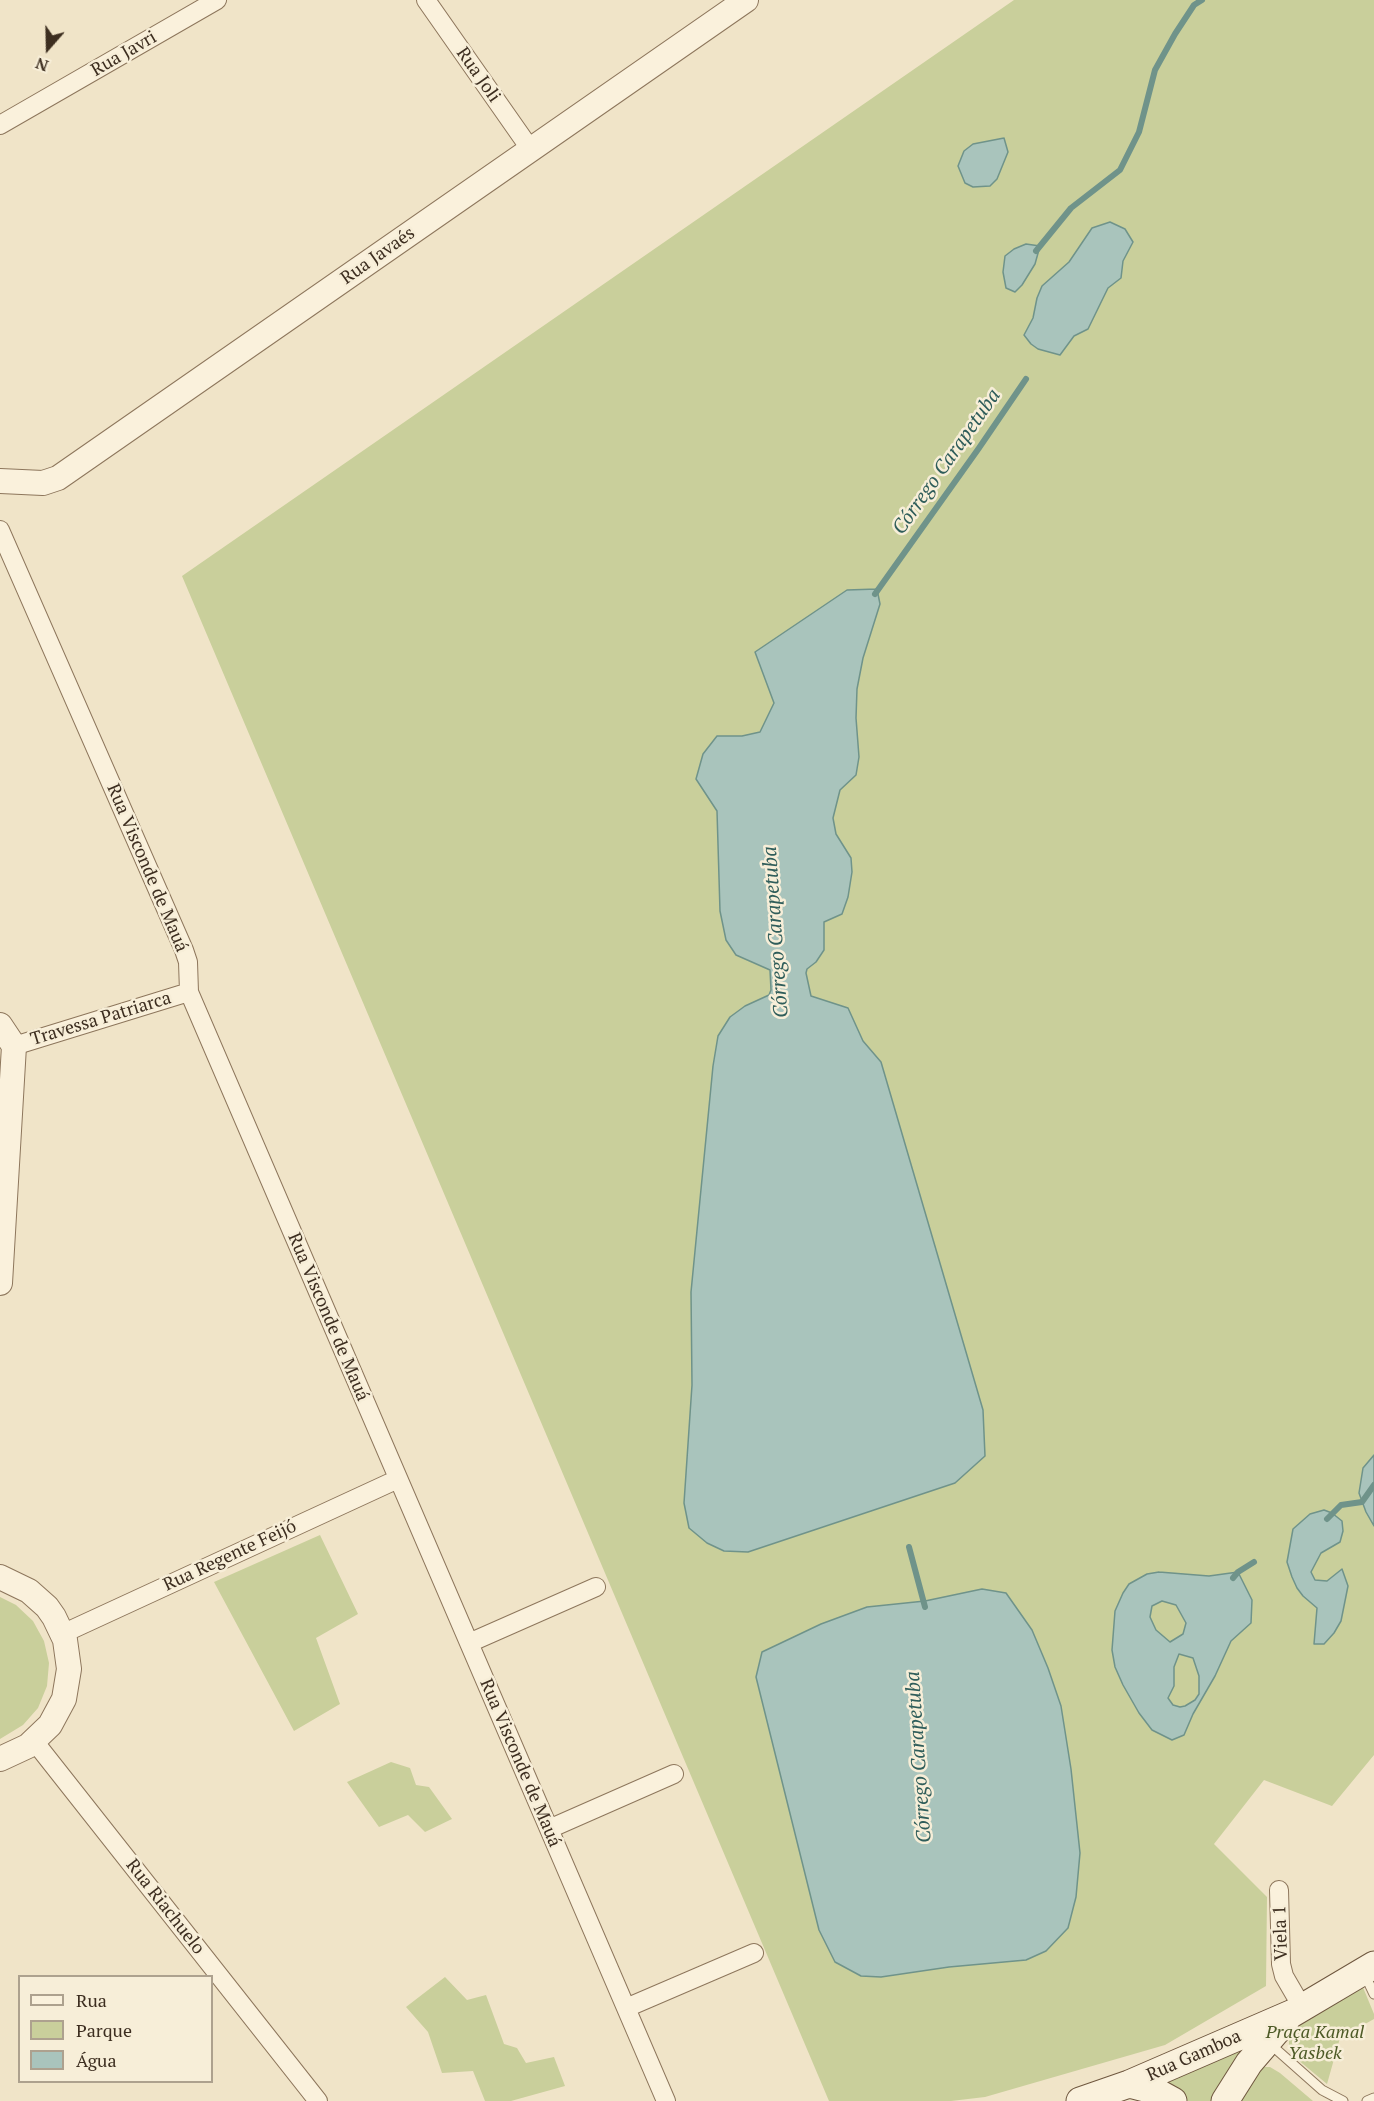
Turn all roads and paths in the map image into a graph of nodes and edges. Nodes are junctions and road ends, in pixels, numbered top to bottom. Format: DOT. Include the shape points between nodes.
graph roads {
  1 [pos="217,0"];
  2 [pos="426,0"];
  3 [pos="746,0"];
  4 [pos="0,125"];
  5 [pos="531,150"];
  6 [pos="0,481"];
  7 [pos="0,531"];
  8 [pos="189,993"];
  9 [pos="0,1025"];
  10 [pos="14,1046"];
  11 [pos="0,1283"];
  12 [pos="398,1479"];
  13 [pos="0,1578"];
  14 [pos="596,1587"];
  15 [pos="62,1634"];
  16 [pos="469,1643"];
  17 [pos="34,1741"];
  18 [pos="0,1759"];
  19 [pos="674,1774"];
  20 [pos="549,1829"];
  21 [pos="1279,1890"];
  22 [pos="754,1953"];
  23 [pos="1370,1977"];
  24 [pos="626,2008"];
  25 [pos="1298,2010"];
  26 [pos="1267,2041"];
  27 [pos="1129,2084"];
  28 [pos="1374,2098"];
  29 [pos="318,2101"];
  30 [pos="666,2101"];
  31 [pos="1080,2101"];
  32 [pos="1173,2101"];
  33 [pos="1225,2101"];
  34 [pos="1343,2101"];
  35 [pos="1366,2101"];
  1 -- 4 [label="street, Rua Javri"];
  2 -- 5 [label="street, Rua Joli"];
  3 -- 5 [label="street, Rua Javaés"];
  5 -- 6 [label="street, Rua Javaés" via="58,478 43,483"];
  7 -- 8 [label="street, Rua Visconde de Mauá" via="184,950"];
  8 -- 10 [label="street, Travessa Patriarca"];
  8 -- 12 [label="street, Rua Visconde de Mauá"];
  9 -- 10 [label="street"];
  10 -- 11 [label="street"];
  12 -- 15 [label="street, Rua Regente Feijó"];
  12 -- 16 [label="street, Rua Visconde de Mauá"];
  13 -- 15 [label="street" via="18,1584 38,1599 54,1617"];
  14 -- 16 [label="street"];
  15 -- 17 [label="street" via="69,1659 67,1689 56,1717"];
  16 -- 20 [label="street, Rua Visconde de Mauá"];
  17 -- 18 [label="street"];
  17 -- 29 [label="street, Rua Riachuelo"];
  19 -- 20 [label="street"];
  20 -- 24 [label="street, Rua Visconde de Mauá"];
  21 -- 25 [label="street, Viela 1" via="1281,1964"];
  22 -- 24 [label="street"];
  23 -- 25 [label="main road, Rua Gamboa"];
  24 -- 30 [label="street, Rua Visconde de Mauá"];
  25 -- 26 [label="main road, Rua Gamboa"];
  25 -- 27 [label="main road, Rua Gamboa"];
  26 -- 33 [label="main road, Rua Gamboa"];
  26 -- 34 [label="lane" via="1322,2090"];
  27 -- 31 [label="main road, Rua Gamboa"];
  27 -- 32 [label="main road" via="1153,2090"];
  28 -- 35 [label="lane"];
}
